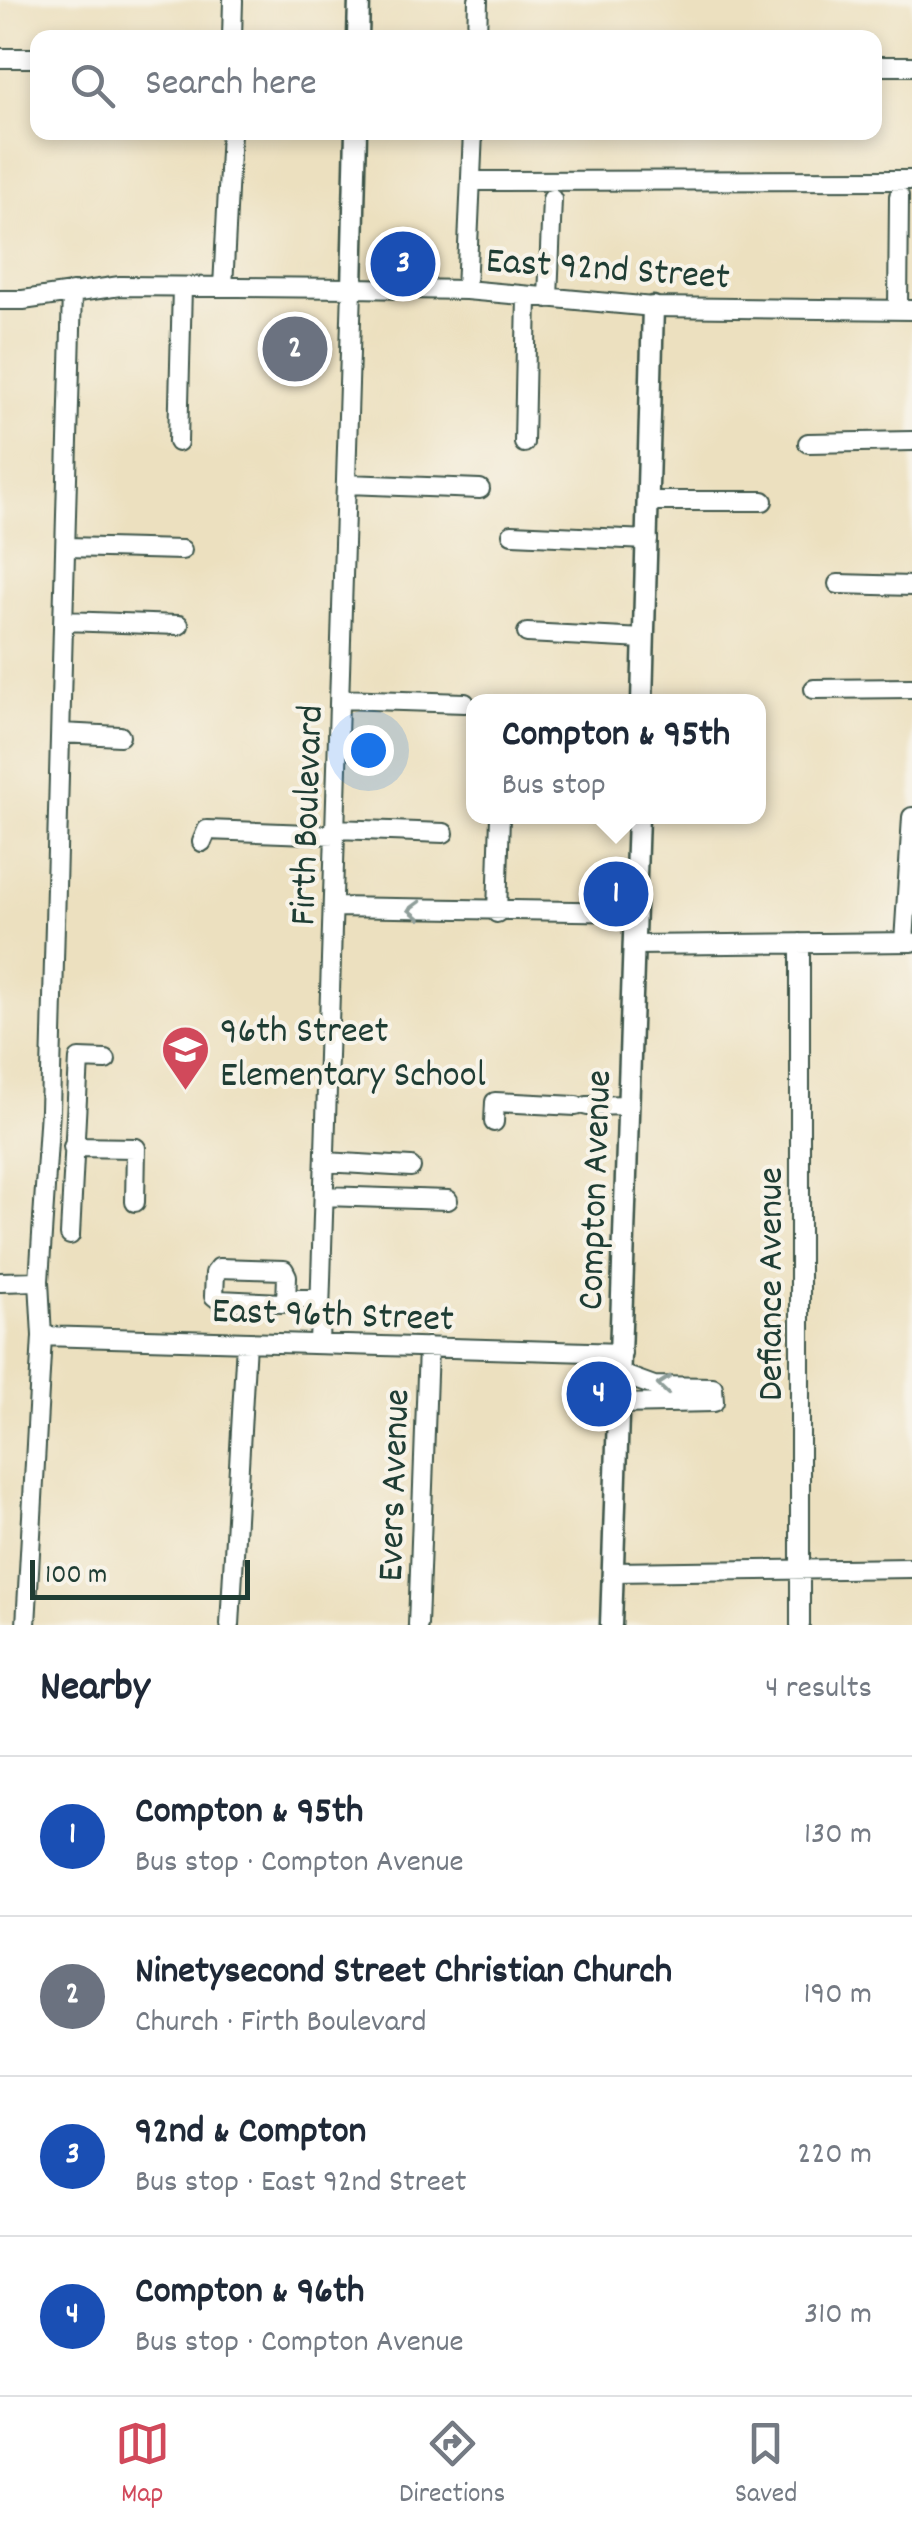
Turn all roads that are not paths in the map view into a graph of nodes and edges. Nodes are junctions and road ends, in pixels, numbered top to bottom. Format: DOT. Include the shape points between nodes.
graph roads {
  1 [pos="233,0"];
  2 [pos="359,0"];
  3 [pos="478,0"];
  4 [pos="232,30"];
  5 [pos="358,30"];
  6 [pos="477,30"];
  7 [pos="0,58"];
  8 [pos="30,58"];
  9 [pos="882,66"];
  10 [pos="912,66"];
  11 [pos="231,140"];
  12 [pos="356,140"];
  13 [pos="473,140"];
  14 [pos="912,180"];
  15 [pos="471,181"];
  16 [pos="899,196"];
  17 [pos="552,199"];
  18 [pos="178,286"];
  19 [pos="223,287"];
  20 [pos="352,288"];
  21 [pos="466,290"];
  22 [pos="72,292"];
  23 [pos="527,296"];
  24 [pos="548,298"];
  25 [pos="0,300"];
  26 [pos="654,307"];
  27 [pos="905,310"];
  28 [pos="171,340"];
  29 [pos="912,441"];
  30 [pos="178,442"];
  31 [pos="524,443"];
  32 [pos="808,443"];
  33 [pos="347,484"];
  34 [pos="480,489"];
  35 [pos="649,501"];
  36 [pos="763,501"];
  37 [pos="512,534"];
  38 [pos="648,540"];
  39 [pos="67,547"];
  40 [pos="182,550"];
  41 [pos="838,584"];
  42 [pos="912,586"];
  43 [pos="64,621"];
  44 [pos="178,625"];
  45 [pos="527,633"];
  46 [pos="644,638"];
  47 [pos="912,688"];
  48 [pos="814,689"];
  49 [pos="642,694"];
  50 [pos="340,699"];
  51 [pos="465,703"];
  52 [pos="61,733"];
  53 [pos="120,736"];
  54 [pos="912,816"];
  55 [pos="500,824"];
  56 [pos="638,824"];
  57 [pos="341,831"];
  58 [pos="444,833"];
  59 [pos="202,842"];
  60 [pos="333,908"];
  61 [pos="497,912"];
  62 [pos="635,912"];
  63 [pos="908,942"];
  64 [pos="800,943"];
  65 [pos="634,945"];
  66 [pos="106,1060"];
  67 [pos="629,1105"];
  68 [pos="50,1110"];
  69 [pos="76,1110"];
  70 [pos="494,1122"];
  71 [pos="73,1147"];
  72 [pos="325,1162"];
  73 [pos="411,1167"];
  74 [pos="324,1196"];
  75 [pos="448,1200"];
  76 [pos="135,1202"];
  77 [pos="70,1235"];
  78 [pos="0,1282"];
  79 [pos="40,1282"];
  80 [pos="320,1299"];
  81 [pos="286,1301"];
  82 [pos="42,1336"];
  83 [pos="246,1342"];
  84 [pos="319,1344"];
  85 [pos="428,1347"];
  86 [pos="621,1364"];
  87 [pos="620,1404"];
  88 [pos="912,1568"];
  89 [pos="800,1570"];
  90 [pos="614,1572"];
  91 [pos="26,1625"];
  92 [pos="230,1625"];
  93 [pos="418,1625"];
  94 [pos="611,1625"];
  95 [pos="800,1625"];
  1 -- 4 [label="street"];
  2 -- 5 [label="main road"];
  3 -- 6 [label="street"];
  7 -- 8 [label="street"];
  9 -- 10 [label="street"];
  11 -- 19 [label="street"];
  12 -- 20 [label="main road"];
  13 -- 15 [label="street"];
  14 -- 15 [label="street"];
  15 -- 21 [label="street"];
  16 -- 27 [label="street"];
  17 -- 24 [label="street"];
  18 -- 19 [label="street, East 92nd Street"];
  18 -- 22 [label="street, East 92nd Street"];
  18 -- 28 [label="street"];
  18 -- 30 [label="street"];
  19 -- 20 [label="street, East 92nd Street"];
  20 -- 21 [label="street, East 92nd Street"];
  20 -- 33 [label="street, Firth Boulevard"];
  21 -- 23 [label="street, East 92nd Street"];
  22 -- 25 [label="street, East 92nd Street"];
  22 -- 39 [label="street"];
  23 -- 24 [label="street, East 92nd Street"];
  23 -- 31 [label="street"];
  24 -- 26 [label="street, East 92nd Street"];
  26 -- 27 [label="street, East 92nd Street"];
  26 -- 35 [label="main road"];
  29 -- 32 [label="street"];
  33 -- 34 [label="street"];
  33 -- 50 [label="street, Firth Boulevard"];
  35 -- 36 [label="street"];
  35 -- 38 [label="main road"];
  37 -- 38 [label="street"];
  38 -- 46 [label="main road"];
  39 -- 40 [label="street"];
  39 -- 43 [label="street"];
  41 -- 42 [label="street"];
  43 -- 44 [label="street"];
  43 -- 52 [label="street"];
  45 -- 46 [label="street"];
  46 -- 49 [label="main road"];
  47 -- 48 [label="street"];
  50 -- 51 [label="street"];
  50 -- 57 [label="street, Firth Boulevard"];
  52 -- 53 [label="street"];
  52 -- 68 [label="street"];
  54 -- 63 [label="street"];
  55 -- 61 [label="street"];
  56 -- 62 [label="main road, Compton Avenue"];
  57 -- 58 [label="street"];
  57 -- 59 [label="street" via="207,830"];
  57 -- 60 [label="street, Firth Boulevard"];
  61 -- 60 [label="street, one-way"];
  60 -- 72 [label="street, Firth Boulevard"];
  61 -- 62 [label="street"];
  62 -- 65 [label="main road, Compton Avenue"];
  63 -- 64 [label="street"];
  64 -- 65 [label="street"];
  64 -- 89 [label="street, Defiance Avenue"];
  65 -- 67 [label="main road, Compton Avenue"];
  66 -- 69 [label="street" via="79,1058"];
  67 -- 70 [label="street" via="495,1102"];
  67 -- 86 [label="main road, Compton Avenue"];
  68 -- 69 [label="street"];
  68 -- 79 [label="street"];
  69 -- 71 [label="street"];
  71 -- 76 [label="street" via="136,1148"];
  71 -- 77 [label="street"];
  72 -- 73 [label="street"];
  72 -- 74 [label="street, Firth Boulevard"];
  74 -- 75 [label="street"];
  74 -- 80 [label="street, Firth Boulevard"];
  78 -- 79 [label="street"];
  79 -- 82 [label="street"];
  80 -- 81 [label="street"];
  80 -- 84 [label="street, Firth Boulevard"];
  82 -- 83 [label="street, East 96th Street"];
  82 -- 91 [label="street"];
  83 -- 84 [label="street, East 96th Street"];
  83 -- 92 [label="street"];
  84 -- 85 [label="street, East 96th Street"];
  85 -- 86 [label="street, East 96th Street"];
  85 -- 93 [label="street, Evers Avenue"];
  86 -- 87 [label="main road, Compton Avenue"];
  87 -- 86 [label="street, East 96th Street, one-way" via="714,1402 714,1387 654,1386"];
  87 -- 90 [label="main road, Compton Avenue"];
  88 -- 89 [label="street"];
  89 -- 90 [label="street"];
  89 -- 95 [label="street, Defiance Avenue"];
  90 -- 94 [label="main road, Compton Avenue"];
}
